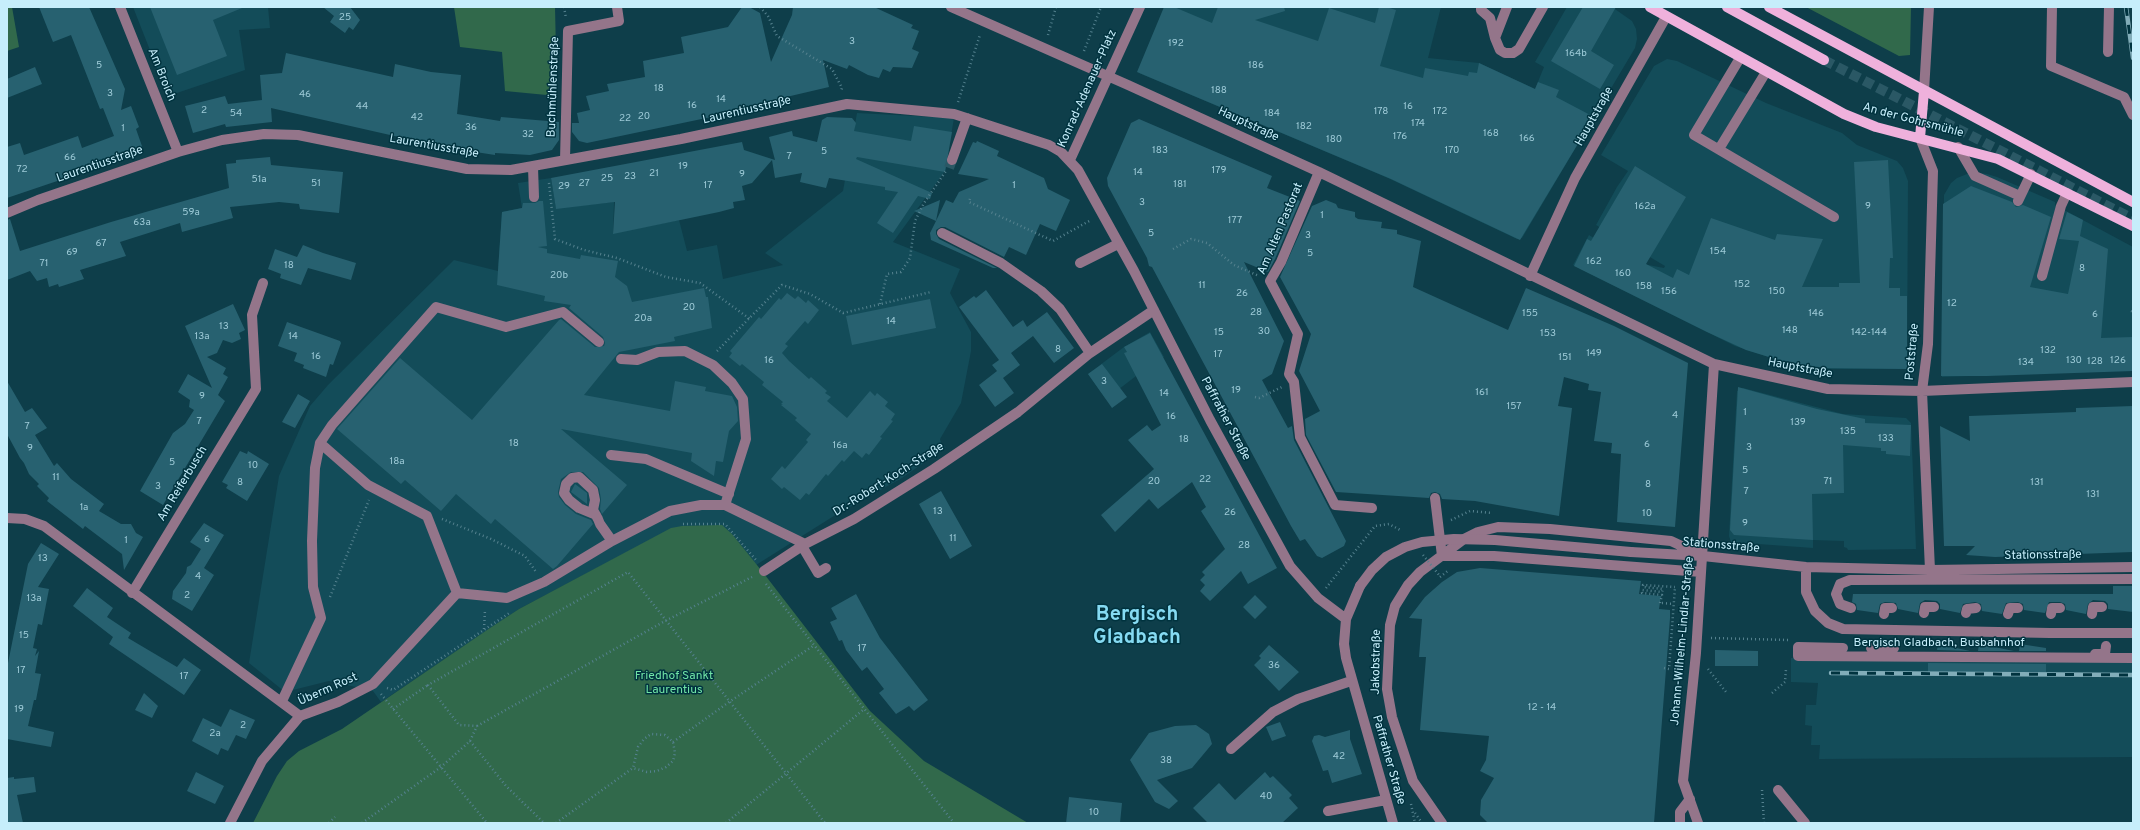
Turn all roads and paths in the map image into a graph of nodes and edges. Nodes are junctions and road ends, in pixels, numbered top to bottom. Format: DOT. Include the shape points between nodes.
graph roads {
  1 [pos="120,7"];
  2 [pos="617,7"];
  3 [pos="760,7"];
  4 [pos="951,7"];
  5 [pos="1056,7"];
  6 [pos="1101,7"];
  7 [pos="1140,7"];
  8 [pos="1482,7"];
  9 [pos="1507,7"];
  10 [pos="1543,7"];
  11 [pos="1650,7"];
  12 [pos="1726,7"];
  13 [pos="1769,7"];
  14 [pos="1929,7"];
  15 [pos="2052,7"];
  16 [pos="2109,7"];
  17 [pos="1666,17"];
  18 [pos="984,22"];
  19 [pos="1495,38"];
  20 [pos="1044,49"];
  21 [pos="2108,52"];
  22 [pos="1740,58"];
  23 [pos="1824,60"];
  24 [pos="1079,63"];
  25 [pos="1766,72"];
  26 [pos="1108,76"];
  27 [pos="1924,91"];
  28 [pos="838,105"];
  29 [pos="935,112"];
  30 [pos="954,114"];
  31 [pos="2133,115"];
  32 [pos="967,118"];
  33 [pos="1920,138"];
  34 [pos="1958,147"];
  35 [pos="1719,149"];
  36 [pos="178,152"];
  37 [pos="565,160"];
  38 [pos="1070,160"];
  39 [pos="547,164"];
  40 [pos="950,164"];
  41 [pos="533,167"];
  42 [pos="1319,172"];
  43 [pos="2031,174"];
  44 [pos="2067,193"];
  45 [pos="534,196"];
  46 [pos="970,198"];
  47 [pos="2133,202"];
  48 [pos="7,212"];
  49 [pos="1103,215"];
  50 [pos="1834,217"];
  51 [pos="2133,226"];
  52 [pos="942,233"];
  53 [pos="1118,244"];
  54 [pos="1174,249"];
  55 [pos="1080,263"];
  56 [pos="1530,276"];
  57 [pos="2042,276"];
  58 [pos="1270,281"];
  59 [pos="263,283"];
  60 [pos="931,292"];
  61 [pos="880,304"];
  62 [pos="1154,310"];
  63 [pos="750,319"];
  64 [pos="599,342"];
  65 [pos="1090,353"];
  66 [pos="621,359"];
  67 [pos="1714,364"];
  68 [pos="713,365"];
  69 [pos="1294,382"];
  70 [pos="2133,382"];
  71 [pos="1922,391"];
  72 [pos="1255,397"];
  73 [pos="320,443"];
  74 [pos="610,455"];
  75 [pos="729,494"];
  76 [pos="1435,498"];
  77 [pos="369,501"];
  78 [pos="725,505"];
  79 [pos="1372,508"];
  80 [pos="1470,511"];
  81 [pos="596,515"];
  82 [pos="427,516"];
  83 [pos="7,518"];
  84 [pos="1446,522"];
  85 [pos="679,524"];
  86 [pos="1402,531"];
  87 [pos="612,541"];
  88 [pos="803,545"];
  89 [pos="1442,556"];
  90 [pos="1703,556"];
  91 [pos="1806,567"];
  92 [pos="2133,567"];
  93 [pos="826,568"];
  94 [pos="1930,570"];
  95 [pos="761,572"];
  96 [pos="1701,572"];
  97 [pos="1439,576"];
  98 [pos="1676,580"];
  99 [pos="2133,580"];
  100 [pos="1443,581"];
  101 [pos="544,582"];
  102 [pos="1675,587"];
  103 [pos="132,593"];
  104 [pos="457,593"];
  105 [pos="485,596"];
  106 [pos="1318,598"];
  107 [pos="1674,604"];
  108 [pos="1934,607"];
  109 [pos="2102,607"];
  110 [pos="1851,608"];
  111 [pos="2018,608"];
  112 [pos="513,611"];
  113 [pos="1924,613"];
  114 [pos="2008,614"];
  115 [pos="2092,614"];
  116 [pos="321,618"];
  117 [pos="1346,619"];
  118 [pos="665,621"];
  119 [pos="484,629"];
  120 [pos="2133,633"];
  121 [pos="1696,638"];
  122 [pos="1794,640"];
  123 [pos="813,646"];
  124 [pos="1894,646"];
  125 [pos="2106,646"];
  126 [pos="1843,648"];
  127 [pos="1871,648"];
  128 [pos="1936,648"];
  129 [pos="1979,648"];
  130 [pos="2021,648"];
  131 [pos="2064,648"];
  132 [pos="1696,653"];
  133 [pos="1967,653"];
  134 [pos="2010,653"];
  135 [pos="1927,654"];
  136 [pos="2052,654"];
  137 [pos="2096,654"];
  138 [pos="2133,658"];
  139 [pos="1664,668"];
  140 [pos="1786,669"];
  141 [pos="1351,681"];
  142 [pos="373,684"];
  143 [pos="428,685"];
  144 [pos="1726,692"];
  145 [pos="1772,693"];
  146 [pos="282,701"];
  147 [pos="729,702"];
  148 [pos="393,709"];
  149 [pos="863,710"];
  150 [pos="300,716"];
  151 [pos="477,726"];
  152 [pos="470,741"];
  153 [pos="673,742"];
  154 [pos="1231,749"];
  155 [pos="442,767"];
  156 [pos="633,768"];
  157 [pos="785,773"];
  158 [pos="1762,790"];
  159 [pos="1778,790"];
  160 [pos="1690,799"];
  161 [pos="1386,800"];
  162 [pos="1328,811"];
  163 [pos="1413,811"];
  164 [pos="335,817"];
  165 [pos="230,823"];
  166 [pos="329,823"];
  167 [pos="362,823"];
  168 [pos="487,823"];
  169 [pos="544,823"];
  170 [pos="556,823"];
  171 [pos="726,823"];
  172 [pos="825,823"];
  173 [pos="954,823"];
  174 [pos="1393,823"];
  175 [pos="1422,823"];
  176 [pos="1442,823"];
  177 [pos="1680,823"];
  178 [pos="1698,823"];
  179 [pos="1764,823"];
  180 [pos="1806,823"];
  1 -- 36 [label="street, Am Broich"];
  2 -- 37 [label="street, Buchmühlenstraße" via="619,21 568,31"];
  3 -- 28 [label="path" via="768,16 777,36 832,69 842,88"];
  4 -- 18 [label="street, Hauptstraße"];
  5 -- 20 [label="path"];
  6 -- 24 [label="path"];
  7 -- 26 [label="street, Konrad-Adenauer-Platz"];
  8 -- 19 [label="street" via="1481,10 1490,18"];
  9 -- 19 [label="street"];
  10 -- 19 [label="street" via="1519,49 1513,53 1500,50"];
  11 -- 17 [label="main road, An der Gohrsmühle"];
  12 -- 23 [label="main road"];
  13 -- 27 [label="main road, An der Gohrsmühle"];
  14 -- 27 [label="street"];
  15 -- 31 [label="street" via="2051,66 2124,97"];
  16 -- 21 [label="street"];
  17 -- 22 [label="main road, An der Gohrsmühle"];
  17 -- 56 [label="street, Hauptstraße" via="1575,178"];
  18 -- 20 [label="street, Hauptstraße"];
  18 -- 30 [label="path"];
  20 -- 24 [label="street, Hauptstraße"];
  22 -- 25 [label="main road, An der Gohrsmühle"];
  22 -- 35 [label="street" via="1694,135"];
  24 -- 26 [label="street, Hauptstraße"];
  25 -- 33 [label="main road, An der Gohrsmühle" via="1844,114 1876,127"];
  25 -- 35 [label="street"];
  26 -- 38 [label="street, Konrad-Adenauer-Platz"];
  26 -- 42 [label="street, Hauptstraße"];
  27 -- 33 [label="main road"];
  27 -- 47 [label="main road, An der Gohrsmühle"];
  28 -- 29 [label="street, Laurentiusstraße"];
  28 -- 37 [label="street, Laurentiusstraße" via="681,139"];
  29 -- 30 [label="street, Konrad-Adenauer-Platz"];
  30 -- 32 [label="street, Konrad-Adenauer-Platz"];
  32 -- 38 [label="street, Konrad-Adenauer-Platz" via="1050,146"];
  32 -- 40 [label="street"];
  33 -- 34 [label="main road, An der Gohrsmühle"];
  33 -- 71 [label="street, Poststraße" via="1933,171 1928,344"];
  34 -- 43 [label="main road, An der Gohrsmühle" via="1987,155"];
  34 -- 43 [label="street" via="1975,176 2019,199"];
  35 -- 50 [label="street"];
  36 -- 41 [label="street, Laurentiusstraße" via="222,140 264,134 298,135 467,169 511,170"];
  36 -- 48 [label="street, Laurentiusstraße"];
  37 -- 39 [label="street, Laurentiusstraße"];
  38 -- 49 [label="street, Paffrather Straße"];
  39 -- 41 [label="street, Laurentiusstraße"];
  39 -- 63 [label="path" via="555,239 584,250 617,258 666,277 700,283"];
  40 -- 61 [label="path" via="915,221 910,258 901,272 887,274"];
  41 -- 45 [label="street"];
  42 -- 56 [label="street, Hauptstraße"];
  42 -- 58 [label="street, Am Alten Pastorat" via="1281,262"];
  43 -- 44 [label="main road, An der Gohrsmühle"];
  44 -- 51 [label="main road, An der Gohrsmühle"];
  44 -- 57 [label="street"];
  46 -- 49 [label="path" via="969,202 1052,241"];
  49 -- 53 [label="street, Paffrather Straße"];
  52 -- 65 [label="street" via="1001,263 1041,291 1060,309"];
  53 -- 55 [label="street"];
  53 -- 62 [label="street, Paffrather Straße"];
  54 -- 58 [label="path" via="1192,239 1207,243 1234,265"];
  56 -- 67 [label="street, Hauptstraße"];
  58 -- 69 [label="street, Am Alten Pastorat" via="1298,334 1289,374"];
  59 -- 103 [label="street, Am Reiferbusch" via="252,315 256,389"];
  60 -- 61 [label="path"];
  61 -- 63 [label="path" via="843,313 810,294 782,285"];
  62 -- 65 [label="street, Dr.-Robert-Koch-Straße"];
  62 -- 106 [label="street, Paffrather Straße" via="1210,420 1290,566"];
  63 -- 68 [label="path" via="717,349"];
  64 -- 73 [label="street" via="563,312 506,327 436,307 332,425"];
  65 -- 88 [label="street, Dr.-Robert-Koch-Straße" via="1018,412 934,470 854,519"];
  66 -- 68 [label="street" via="637,360 658,352 685,351"];
  67 -- 71 [label="street, Hauptstraße" via="1828,389"];
  67 -- 90 [label="street, Johann-Wilhelm-Lindlar-Straße"];
  68 -- 75 [label="street" via="732,383 743,399 746,439"];
  69 -- 72 [label="path" via="1259,398"];
  69 -- 79 [label="street, Am Alten Pastorat" via="1300,437 1335,506"];
  70 -- 71 [label="street, Hauptstraße"];
  71 -- 94 [label="street, Poststraße"];
  73 -- 82 [label="street" via="368,485"];
  73 -- 116 [label="street" via="314,468 312,541 313,587"];
  74 -- 75 [label="street" via="646,460"];
  75 -- 78 [label="street"];
  76 -- 89 [label="street"];
  77 -- 116 [label="path"];
  78 -- 87 [label="street" via="701,504 670,510"];
  78 -- 88 [label="street"];
  80 -- 84 [label="path"];
  81 -- 87 [label="street"];
  82 -- 101 [label="path" via="449,520 525,556"];
  82 -- 104 [label="street"];
  83 -- 103 [label="street" via="25,519 44,526"];
  85 -- 95 [label="path" via="725,524"];
  86 -- 106 [label="path" via="1389,524 1375,526"];
  87 -- 101 [label="street"];
  88 -- 93 [label="street" via="818,573"];
  88 -- 95 [label="street, Dr.-Robert-Koch-Straße"];
  89 -- 90 [label="street, Jakobstraße" via="1464,539 1498,527 1671,541"];
  89 -- 96 [label="street" via="1494,556"];
  89 -- 176 [label="street, Jakobstraße" via="1420,572 1408,585 1396,606 1388,641 1387,689 1403,754 1413,781"];
  90 -- 91 [label="street, Stationsstraße"];
  90 -- 96 [label="street, Johann-Wilhelm-Lindlar-Straße"];
  90 -- 117 [label="street, Stationsstraße, bridge" via="1495,540 1454,539 1422,542 1386,557 1372,570 1360,586"];
  91 -- 94 [label="street, Stationsstraße"];
  91 -- 120 [label="street" via="1806,592 1815,611 1828,623 1843,629"];
  92 -- 94 [label="street, Stationsstraße"];
  95 -- 118 [label="path"];
  95 -- 123 [label="path"];
  96 -- 121 [label="street, Johann-Wilhelm-Lindlar-Straße"];
  97 -- 100 [label="path"];
  98 -- 102 [label="path"];
  99 -- 110 [label="street" via="1850,580 1840,584 1836,594 1840,604"];
  101 -- 105 [label="street" via="507,598"];
  102 -- 107 [label="path"];
  102 -- 107 [label="path" via="1643,585 1663,589 1662,592 1642,590 1642,593 1662,595 1661,603"];
  103 -- 146 [label="street"];
  104 -- 105 [label="street"];
  104 -- 142 [label="street"];
  105 -- 119 [label="path"];
  106 -- 117 [label="street, Paffrather Straße"];
  107 -- 139 [label="path" via="1669,669"];
  108 -- 113 [label="street" via="1925,607"];
  109 -- 115 [label="street" via="2094,607"];
  111 -- 114 [label="street" via="2010,608"];
  112 -- 119 [label="path"];
  116 -- 146 [label="street"];
  117 -- 141 [label="street, Paffrather Straße" via="1344,644"];
  118 -- 143 [label="path" via="628,572"];
  118 -- 147 [label="path"];
  118 -- 151 [label="path"];
  119 -- 142 [label="path" via="394,690"];
  121 -- 122 [label="path"];
  121 -- 132 [label="street, Johann-Wilhelm-Lindlar-Straße"];
  123 -- 147 [label="path"];
  123 -- 149 [label="path"];
  124 -- 127 [label="street, Bergisch Gladbach, Busbahnhof"];
  125 -- 137 [label="street" via="2105,654"];
  126 -- 138 [label="street, Bergisch Gladbach, Busbahnhof" via="1798,647 1798,656"];
  128 -- 135 [label="street, Bergisch Gladbach, Busbahnhof" via="1936,654"];
  129 -- 133 [label="street, Bergisch Gladbach, Busbahnhof" via="1978,654"];
  130 -- 134 [label="street, Bergisch Gladbach, Busbahnhof" via="2020,653"];
  131 -- 136 [label="street" via="2063,654"];
  132 -- 144 [label="path"];
  132 -- 160 [label="street, Johann-Wilhelm-Lindlar-Straße" via="1683,781"];
  140 -- 145 [label="path" via="1785,682"];
  141 -- 154 [label="street" via="1298,699 1273,712"];
  141 -- 161 [label="street, Paffrather Straße" via="1374,751"];
  142 -- 148 [label="path"];
  142 -- 150 [label="street, Überm Rost" via="338,702"];
  143 -- 148 [label="path"];
  143 -- 151 [label="path" via="459,725"];
  146 -- 150 [label="street"];
  147 -- 153 [label="path"];
  147 -- 157 [label="path"];
  148 -- 155 [label="path"];
  149 -- 157 [label="path"];
  149 -- 173 [label="path"];
  150 -- 165 [label="street, Überm Rost" via="262,761"];
  151 -- 152 [label="path"];
  152 -- 155 [label="path"];
  152 -- 169 [label="path" via="506,786"];
  153 -- 156 [label="path" via="673,761 666,767 647,772"];
  153 -- 156 [label="path" via="665,735 651,734 638,747"];
  155 -- 167 [label="path"];
  155 -- 168 [label="path"];
  156 -- 170 [label="path"];
  157 -- 171 [label="path"];
  157 -- 172 [label="path"];
  158 -- 179 [label="path"];
  159 -- 180 [label="street"];
  160 -- 177 [label="street" via="1680,812"];
  160 -- 178 [label="street, Johann-Wilhelm-Lindlar-Straße"];
  161 -- 162 [label="street"];
  161 -- 174 [label="street, Paffrather Straße"];
  163 -- 175 [label="path"];
  164 -- 166 [label="path"];
}
